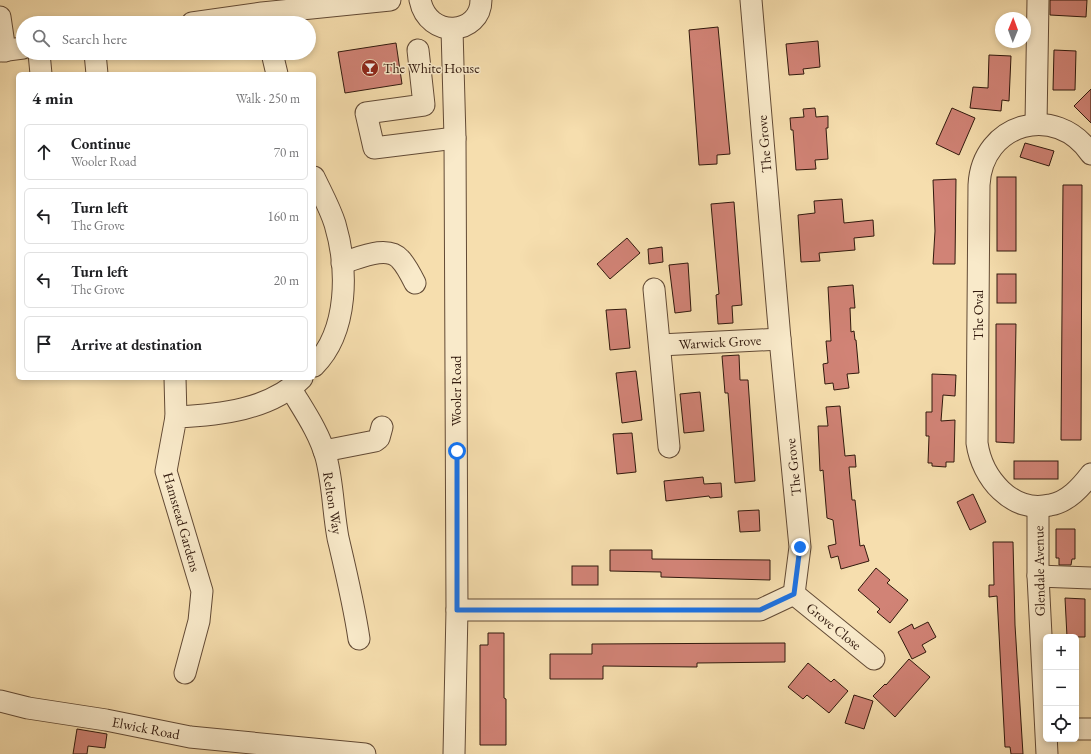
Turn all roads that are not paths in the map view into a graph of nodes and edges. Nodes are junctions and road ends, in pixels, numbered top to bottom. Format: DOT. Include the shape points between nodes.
graph roads {
  1 [pos="390,0"];
  2 [pos="420,0"];
  3 [pos="481,0"];
  4 [pos="751,0"];
  5 [pos="1038,0"];
  6 [pos="352,2"];
  7 [pos="274,16"];
  8 [pos="0,17"];
  9 [pos="452,29"];
  10 [pos="9,50"];
  11 [pos="418,50"];
  12 [pos="40,60"];
  13 [pos="96,60"];
  14 [pos="274,60"];
  15 [pos="41,72"];
  16 [pos="97,72"];
  17 [pos="277,72"];
  18 [pos="1036,124"];
  19 [pos="455,138"];
  20 [pos="1091,154"];
  21 [pos="316,181"];
  22 [pos="342,263"];
  23 [pos="416,283"];
  24 [pos="654,289"];
  25 [pos="780,339"];
  26 [pos="660,345"];
  27 [pos="316,363"];
  28 [pos="175,380"];
  29 [pos="297,384"];
  30 [pos="176,417"];
  31 [pos="382,427"];
  32 [pos="669,447"];
  33 [pos="324,451"];
  34 [pos="1091,474"];
  35 [pos="1038,507"];
  36 [pos="1038,576"];
  37 [pos="1091,578"];
  38 [pos="794,594"];
  39 [pos="457,610"];
  40 [pos="359,639"];
  41 [pos="874,659"];
  42 [pos="185,673"];
  43 [pos="0,701"];
  44 [pos="1045,706"];
  45 [pos="1079,729"];
  46 [pos="1091,729"];
  47 [pos="1047,742"];
  48 [pos="188,745"];
  49 [pos="365,754"];
  50 [pos="454,754"];
  51 [pos="1047,754"];
  1 -- 6 [label="street"];
  2 -- 9 [label="street" via="422,9 431,22"];
  3 -- 9 [label="street" via="474,18 466,25"];
  4 -- 25 [label="street, The Grove"];
  5 -- 18 [label="street"];
  6 -- 7 [label="street"];
  8 -- 10 [label="street"];
  9 -- 19 [label="street, Wooler Road"];
  11 -- 19 [label="street" via="424,105 366,113 374,148"];
  12 -- 15 [label="street"];
  13 -- 16 [label="street"];
  14 -- 17 [label="street"];
  18 -- 20 [label="street, The Oval" via="1067,130 1081,140"];
  18 -- 35 [label="street, The Oval" via="1018,128 1002,136 984,158 979,174 977,443 985,471 997,488 1012,499"];
  19 -- 39 [label="street, Wooler Road"];
  21 -- 22 [label="street" via="335,222"];
  22 -- 23 [label="street" via="389,253 400,259"];
  22 -- 27 [label="street" via="343,287 339,318 331,343"];
  24 -- 26 [label="street, Warwick Grove"];
  25 -- 26 [label="street, Warwick Grove"];
  25 -- 38 [label="street, The Grove" via="800,547"];
  26 -- 32 [label="street, Warwick Grove"];
  28 -- 30 [label="street"];
  29 -- 30 [label="street" via="264,402 237,410 207,416"];
  29 -- 33 [label="street, Relton Way"];
  30 -- 42 [label="street, Hamstead Gardens" via="166,471 202,591 199,621"];
  31 -- 33 [label="street" via="381,435 375,441"];
  33 -- 40 [label="street, Relton Way"];
  34 -- 35 [label="street, The Oval" via="1073,494 1061,502"];
  35 -- 36 [label="street, Glendale Avenue"];
  36 -- 37 [label="street"];
  36 -- 44 [label="street, Glendale Avenue"];
  38 -- 39 [label="street" via="760,610"];
  38 -- 41 [label="street, Grove Close"];
  39 -- 50 [label="street, Wooler Road"];
  43 -- 48 [label="street, Elwick Road"];
  45 -- 46 [label="street"];
  47 -- 51 [label="street, Glendale Avenue"];
  48 -- 49 [label="street, Elwick Road"];
}
